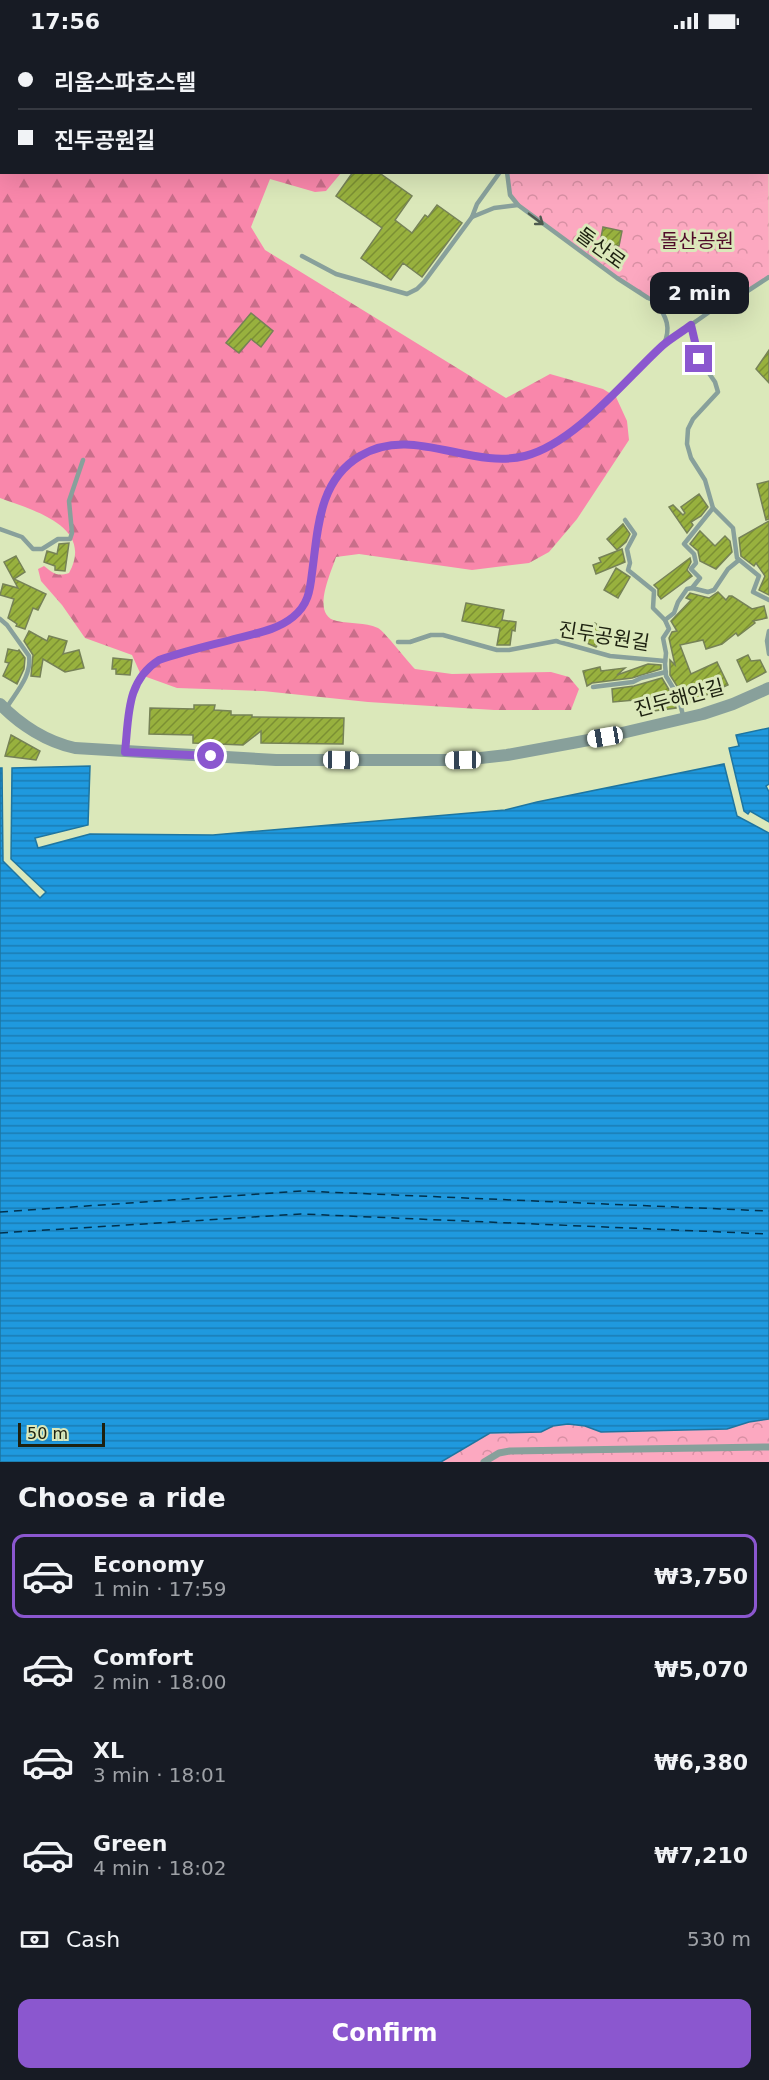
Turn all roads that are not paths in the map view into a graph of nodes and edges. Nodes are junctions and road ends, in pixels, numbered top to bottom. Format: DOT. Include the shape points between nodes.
graph roads {
  1 [pos="499,174"];
  2 [pos="507,174"];
  3 [pos="518,205"];
  4 [pos="472,217"];
  5 [pos="302,256"];
  6 [pos="769,277"];
  7 [pos="656,302"];
  8 [pos="712,310"];
  9 [pos="691,325"];
  10 [pos="664,344"];
  11 [pos="83,460"];
  12 [pos="713,508"];
  13 [pos="625,520"];
  14 [pos="0,529"];
  15 [pos="739,560"];
  16 [pos="692,588"];
  17 [pos="769,600"];
  18 [pos="0,619"];
  19 [pos="665,620"];
  20 [pos="769,631"];
  21 [pos="398,642"];
  22 [pos="769,654"];
  23 [pos="665,661"];
  24 [pos="666,672"];
  25 [pos="593,687"];
  26 [pos="769,688"];
  27 [pos="3,706"];
  28 [pos="684,719"];
  29 [pos="125,752"];
  30 [pos="769,1447"];
  31 [pos="484,1462"];
  1 -- 4 [label="lane"];
  2 -- 3 [label="lane" via="510,195"];
  3 -- 4 [label="lane" via="494,208"];
  3 -- 7 [label="lane, 돌산로, one-way"];
  4 -- 5 [label="lane" via="424,282 407,294 336,274"];
  6 -- 8 [label="lane"];
  7 -- 8 [label="lane, 돌산로"];
  7 -- 10 [label="lane" via="668,326"];
  8 -- 9 [label="lane"];
  9 -- 10 [label="lane"];
  9 -- 12 [label="lane" via="699,359 718,388 693,419 686,436 688,452 705,480"];
  10 -- 29 [label="lane" via="583,423 528,455 489,459 397,445 369,451 351,462 334,481 324,501 304,606 275,629 171,656 150,666 133,691"];
  11 -- 14 [label="lane" via="69,501 70,539 58,539 42,549 33,549 22,537"];
  12 -- 15 [label="lane" via="733,528"];
  12 -- 16 [label="lane" via="684,544 694,554 696,561 691,569 700,578"];
  13 -- 19 [label="lane, 진두공원길" via="635,534 627,549 628,570 654,591 653,608"];
  15 -- 16 [label="lane" via="714,590"];
  15 -- 17 [label="lane" via="759,576 753,592"];
  16 -- 19 [label="lane, 진두공원길" via="684,592 674,613"];
  18 -- 27 [label="lane" via="8,625 30,661 25,679"];
  19 -- 23 [label="lane, 진두공원길" via="669,629 663,638"];
  20 -- 22 [label="lane"];
  21 -- 23 [label="lane, 진두공원길" via="443,635 509,650 556,641 610,656"];
  23 -- 24 [label="lane, 진두공원길"];
  24 -- 25 [label="lane, 진두공원길" via="633,682"];
  24 -- 28 [label="lane, 진두공원길"];
  26 -- 28 [label="street, 진두해안길"];
  27 -- 29 [label="street, 진두해안길" via="30,728 65,746"];
  28 -- 29 [label="street, 진두해안길" via="594,739 463,760 276,760"];
  30 -- 31 [label="street" via="507,1452"];
}
